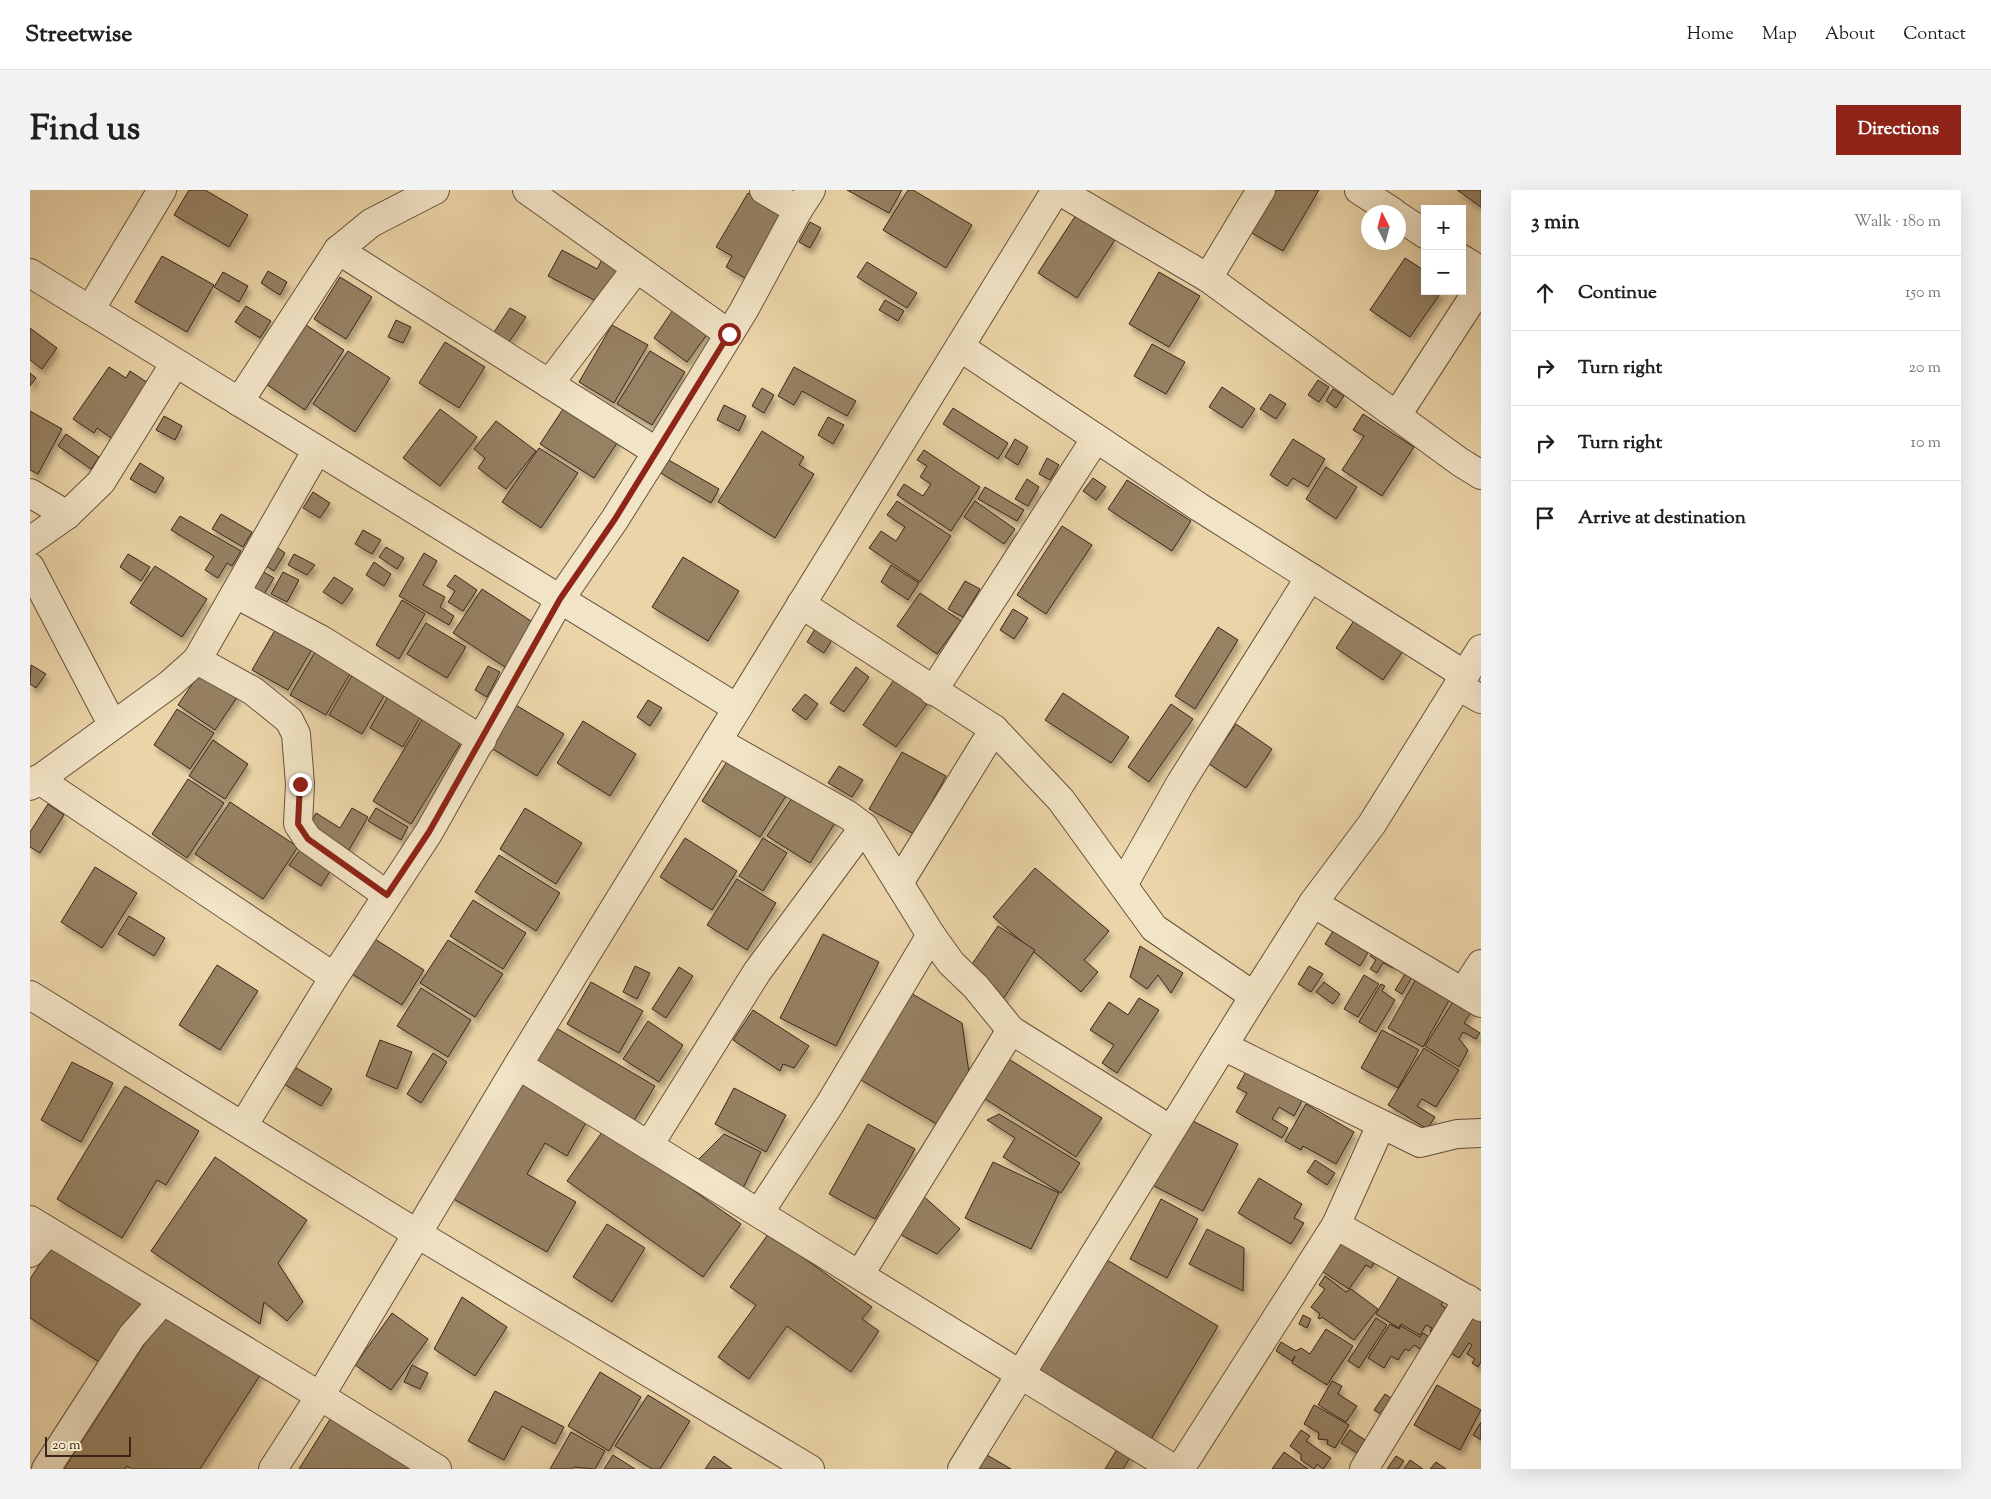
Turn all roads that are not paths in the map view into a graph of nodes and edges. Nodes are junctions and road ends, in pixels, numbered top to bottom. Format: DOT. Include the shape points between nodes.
graph roads {
  1 [pos="162,190"];
  2 [pos="527,190"];
  3 [pos="764,190"];
  4 [pos="1057,190"];
  5 [pos="1261,190"];
  6 [pos="1360,190"];
  7 [pos="417,192"];
  8 [pos="804,200"];
  9 [pos="1382,205"];
  10 [pos="1406,221"];
  11 [pos="1421,231"];
  12 [pos="338,250"];
  13 [pos="1466,261"];
  14 [pos="636,269"];
  15 [pos="1481,271"];
  16 [pos="30,273"];
  17 [pos="1208,278"];
  18 [pos="1481,280"];
  19 [pos="90,310"];
  20 [pos="729,334"];
  21 [pos="960,346"];
  22 [pos="175,362"];
  23 [pos="550,384"];
  24 [pos="239,402"];
  25 [pos="1397,416"];
  26 [pos="1096,438"];
  27 [pos="317,450"];
  28 [pos="657,452"];
  29 [pos="1481,475"];
  30 [pos="30,493"];
  31 [pos="67,515"];
  32 [pos="30,541"];
  33 [pos="30,567"];
  34 [pos="1310,577"];
  35 [pos="236,594"];
  36 [pos="560,599"];
  37 [pos="800,604"];
  38 [pos="1481,649"];
  39 [pos="197,660"];
  40 [pos="1468,687"];
  41 [pos="933,691"];
  42 [pos="737,708"];
  43 [pos="112,724"];
  44 [pos="994,729"];
  45 [pos="482,740"];
  46 [pos="717,741"];
  47 [pos="34,782"];
  48 [pos="864,827"];
  49 [pos="899,883"];
  50 [pos="1123,885"];
  51 [pos="387,895"];
  52 [pos="1312,904"];
  53 [pos="932,935"];
  54 [pos="1481,964"];
  55 [pos="334,977"];
  56 [pos="30,995"];
  57 [pos="1254,996"];
  58 [pos="1472,998"];
  59 [pos="1011,1030"];
  60 [pos="1223,1046"];
  61 [pos="518,1065"];
  62 [pos="1381,1125"];
  63 [pos="243,1126"];
  64 [pos="1171,1130"];
  65 [pos="1481,1133"];
  66 [pos="649,1145"];
  67 [pos="759,1213"];
  68 [pos="1336,1224"];
  69 [pos="39,1226"];
  70 [pos="416,1233"];
  71 [pos="30,1254"];
  72 [pos="860,1274"];
  73 [pos="162,1302"];
  74 [pos="1474,1303"];
  75 [pos="1020,1373"];
  76 [pos="320,1396"];
  77 [pos="46,1469"];
  78 [pos="272,1469"];
  79 [pos="436,1469"];
  80 [pos="810,1469"];
  81 [pos="962,1469"];
  82 [pos="1174,1469"];
  83 [pos="1180,1469"];
  84 [pos="1364,1469"];
  1 -- 19 [label="street"];
  2 -- 14 [label="street"];
  3 -- 8 [label="street"];
  4 -- 17 [label="street"];
  4 -- 21 [label="street"];
  5 -- 17 [label="street"];
  6 -- 9 [label="street"];
  7 -- 12 [label="street" via="370,223"];
  8 -- 20 [label="street"];
  10 -- 11 [label="street"];
  12 -- 23 [label="street"];
  12 -- 24 [label="street"];
  13 -- 15 [label="street"];
  14 -- 20 [label="street"];
  14 -- 23 [label="street"];
  16 -- 19 [label="street"];
  17 -- 25 [label="street"];
  18 -- 25 [label="street" via="1471,301"];
  19 -- 22 [label="street"];
  20 -- 28 [label="street"];
  21 -- 26 [label="street"];
  21 -- 37 [label="street"];
  22 -- 24 [label="street"];
  22 -- 31 [label="street" via="101,482"];
  23 -- 28 [label="street"];
  24 -- 27 [label="street"];
  25 -- 29 [label="street"];
  26 -- 34 [label="street"];
  26 -- 41 [label="street"];
  27 -- 35 [label="street"];
  27 -- 36 [label="street"];
  28 -- 36 [label="street"];
  30 -- 31 [label="street"];
  31 -- 32 [label="street"];
  33 -- 43 [label="street"];
  34 -- 40 [label="street"];
  34 -- 50 [label="street" via="1180,784"];
  35 -- 39 [label="street"];
  35 -- 45 [label="street" via="320,639"];
  36 -- 42 [label="street"];
  36 -- 45 [label="street"];
  37 -- 41 [label="street"];
  37 -- 42 [label="street"];
  38 -- 40 [label="street"];
  39 -- 43 [label="street" via="170,684"];
  39 -- 51 [label="street" via="253,691 289,720 296,734 300,784 298,824 308,839"];
  40 -- 52 [label="street"];
  41 -- 44 [label="street"];
  42 -- 46 [label="street"];
  43 -- 47 [label="street"];
  44 -- 49 [label="street"];
  44 -- 50 [label="street" via="1061,800"];
  45 -- 51 [label="street" via="429,832"];
  46 -- 48 [label="street"];
  46 -- 61 [label="street"];
  47 -- 55 [label="street"];
  48 -- 49 [label="street"];
  48 -- 66 [label="street" via="757,972"];
  49 -- 53 [label="street"];
  50 -- 57 [label="street" via="1154,928"];
  51 -- 55 [label="street"];
  52 -- 57 [label="street"];
  52 -- 58 [label="street"];
  53 -- 59 [label="street" via="951,963 976,987"];
  53 -- 67 [label="street" via="830,1104"];
  54 -- 58 [label="street"];
  55 -- 63 [label="street"];
  56 -- 63 [label="street"];
  57 -- 60 [label="street"];
  59 -- 64 [label="street"];
  59 -- 72 [label="street"];
  60 -- 62 [label="street"];
  60 -- 64 [label="street"];
  61 -- 66 [label="street"];
  61 -- 70 [label="street"];
  62 -- 65 [label="street" via="1420,1143 1457,1134"];
  62 -- 68 [label="street"];
  63 -- 70 [label="street"];
  64 -- 75 [label="street"];
  66 -- 67 [label="street"];
  67 -- 72 [label="street"];
  68 -- 74 [label="street"];
  68 -- 83 [label="street"];
  69 -- 71 [label="street"];
  69 -- 73 [label="street"];
  70 -- 76 [label="street"];
  70 -- 80 [label="street"];
  72 -- 75 [label="street"];
  73 -- 76 [label="street"];
  73 -- 77 [label="street" via="132,1336"];
  74 -- 84 [label="street"];
  75 -- 81 [label="street"];
  75 -- 82 [label="street"];
  76 -- 78 [label="street"];
  76 -- 79 [label="street"];
}
